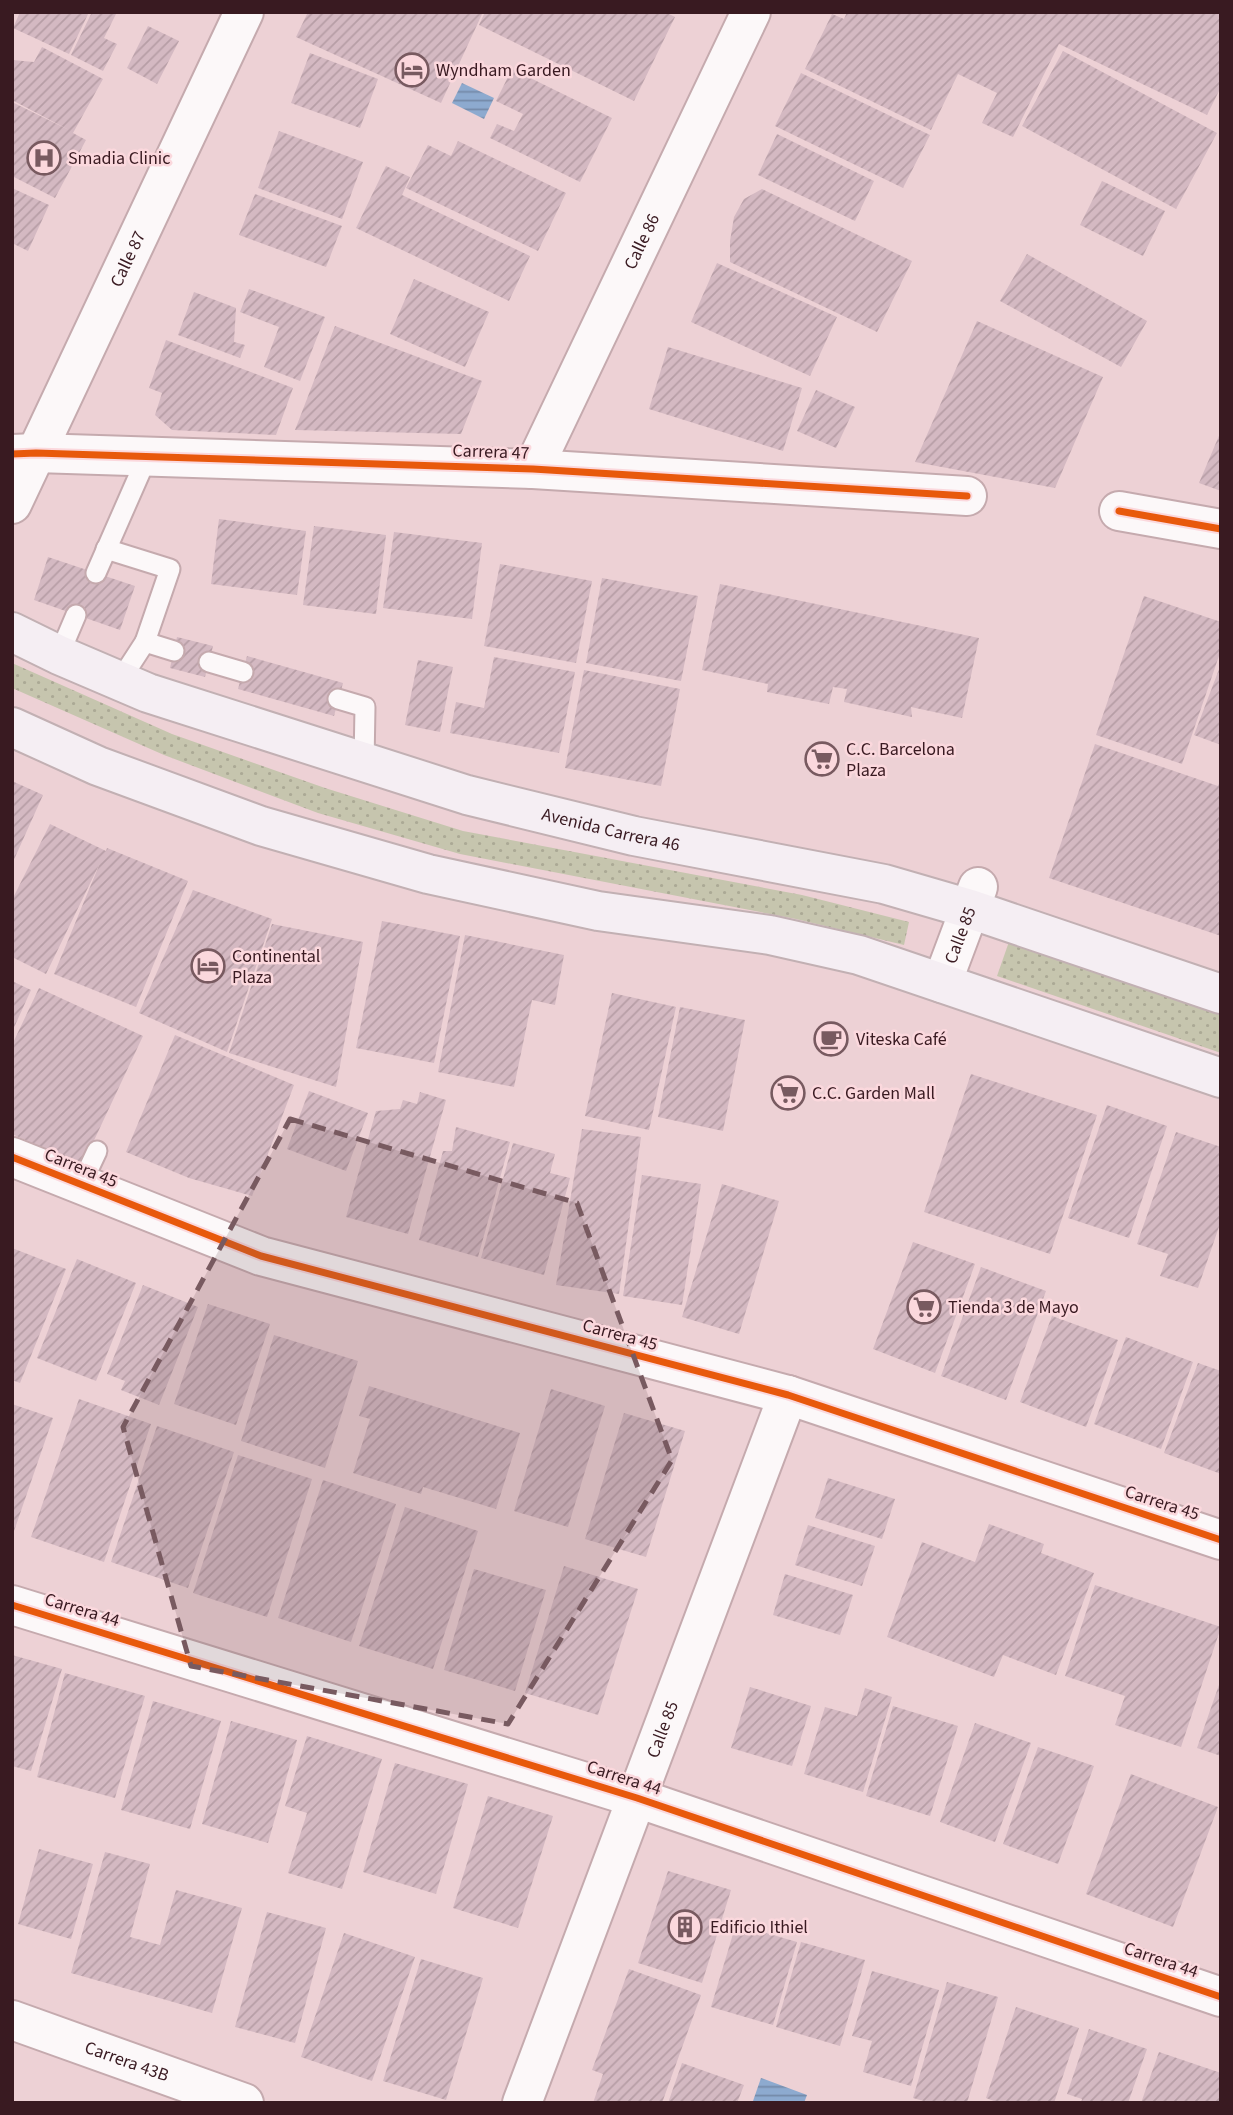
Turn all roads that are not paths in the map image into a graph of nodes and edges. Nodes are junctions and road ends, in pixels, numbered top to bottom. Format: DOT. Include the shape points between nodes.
graph roads {
  1 [pos="244,12"];
  2 [pos="751,12"];
  3 [pos="24,453"];
  4 [pos="147,457"];
  5 [pos="533,470"];
  6 [pos="967,496"];
  7 [pos="12,504"];
  8 [pos="1119,511"];
  9 [pos="1221,529"];
  10 [pos="106,549"];
  11 [pos="96,573"];
  12 [pos="76,615"];
  13 [pos="12,632"];
  14 [pos="145,642"];
  15 [pos="174,651"];
  16 [pos="59,655"];
  17 [pos="209,662"];
  18 [pos="243,671"];
  19 [pos="118,681"];
  20 [pos="338,699"];
  21 [pos="12,727"];
  22 [pos="364,763"];
  23 [pos="974,898"];
  24 [pos="942,984"];
  25 [pos="1221,993"];
  26 [pos="1221,1078"];
  27 [pos="97,1151"];
  28 [pos="12,1157"];
  29 [pos="81,1185"];
  30 [pos="788,1395"];
  31 [pos="1221,1540"];
  32 [pos="12,1605"];
  33 [pos="637,1798"];
  34 [pos="1221,1997"];
  35 [pos="12,2020"];
  36 [pos="244,2103"];
  37 [pos="522,2103"];
  1 -- 3 [label="street, Calle 87"];
  2 -- 5 [label="street, Calle 86"];
  3 -- 4 [label="street, Carrera 47"];
  3 -- 7 [label="street, Calle 87"];
  4 -- 5 [label="street, Carrera 47"];
  4 -- 10 [label="lane"];
  5 -- 6 [label="street, Carrera 47"];
  8 -- 9 [label="street"];
  10 -- 11 [label="lane"];
  10 -- 14 [label="lane" via="170,569"];
  12 -- 16 [label="lane"];
  13 -- 16 [label="main road, Avenida Carrera 46"];
  14 -- 15 [label="lane"];
  14 -- 19 [label="lane"];
  16 -- 19 [label="main road, Avenida Carrera 46"];
  17 -- 18 [label="lane"];
  19 -- 22 [label="main road, Avenida Carrera 46"];
  20 -- 22 [label="lane" via="365,707"];
  21 -- 24 [label="main road" via="98,766 261,826 428,874 598,911 770,935 859,955"];
  22 -- 23 [label="main road, Avenida Carrera 46" via="467,795 634,836"];
  23 -- 24 [label="street, Calle 85"];
  23 -- 25 [label="main road, Avenida Carrera 46"];
  24 -- 26 [label="main road"];
  27 -- 29 [label="lane"];
  28 -- 29 [label="street, Carrera 45"];
  29 -- 30 [label="street, Carrera 45" via="261,1256"];
  30 -- 31 [label="street, Carrera 45"];
  30 -- 33 [label="street, Calle 85"];
  32 -- 33 [label="street, Carrera 44"];
  33 -- 34 [label="street, Carrera 44"];
  33 -- 37 [label="street, Calle 85"];
  35 -- 36 [label="street, Carrera 43B"];
}
